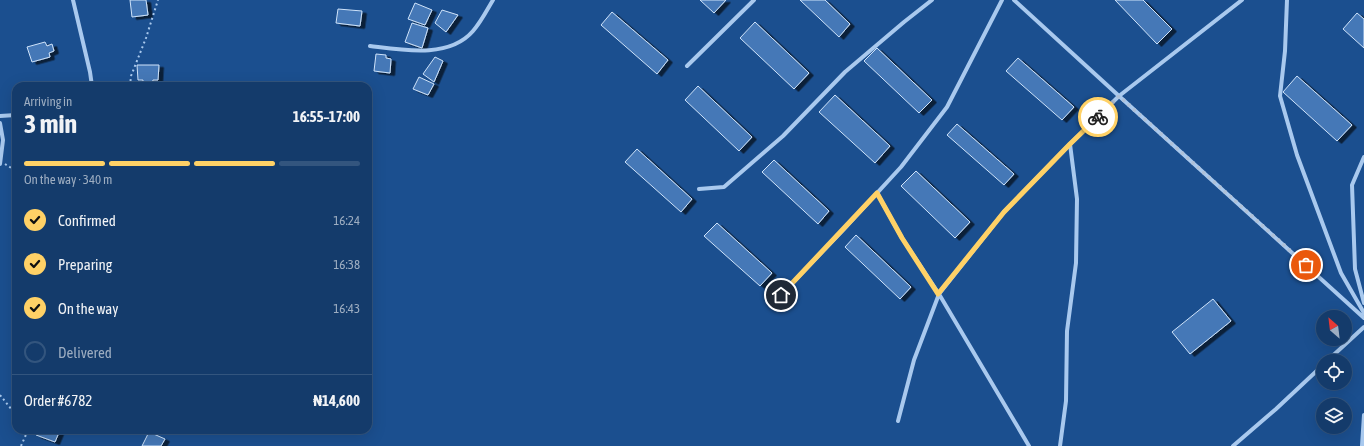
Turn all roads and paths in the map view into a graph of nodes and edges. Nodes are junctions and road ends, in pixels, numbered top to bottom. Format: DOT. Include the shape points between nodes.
graph roads {
  1 [pos="73,0"];
  2 [pos="158,0"];
  3 [pos="493,0"];
  4 [pos="754,0"];
  5 [pos="932,0"];
  6 [pos="1002,0"];
  7 [pos="1014,0"];
  8 [pos="1242,0"];
  9 [pos="1287,0"];
  10 [pos="370,46"];
  11 [pos="687,66"];
  12 [pos="91,82"];
  13 [pos="130,82"];
  14 [pos="1119,96"];
  15 [pos="12,115"];
  16 [pos="0,116"];
  17 [pos="0,123"];
  18 [pos="1070,144"];
  19 [pos="1364,157"];
  20 [pos="0,163"];
  21 [pos="12,169"];
  22 [pos="699,189"];
  23 [pos="877,193"];
  24 [pos="938,294"];
  25 [pos="781,295"];
  26 [pos="1364,303"];
  27 [pos="1364,313"];
  28 [pos="1364,318"];
  29 [pos="1364,327"];
  30 [pos="1335,354"];
  31 [pos="1316,372"];
  32 [pos="0,395"];
  33 [pos="12,410"];
  34 [pos="1364,416"];
  35 [pos="898,421"];
  36 [pos="26,434"];
  37 [pos="21,446"];
  38 [pos="1028,446"];
  39 [pos="1060,446"];
  40 [pos="1233,446"];
  41 [pos="1362,446"];
  1 -- 12 [label="street"];
  2 -- 13 [label="path"];
  3 -- 10 [label="street" via="473,32 458,44 439,50 398,50"];
  4 -- 11 [label="street"];
  5 -- 22 [label="street" via="845,72 783,136 724,187"];
  6 -- 23 [label="street" via="947,107 901,167"];
  7 -- 14 [label="street"];
  8 -- 14 [label="street"];
  9 -- 27 [label="street" via="1280,96 1297,155 1341,273"];
  14 -- 18 [label="street"];
  14 -- 28 [label="street"];
  15 -- 16 [label="street"];
  17 -- 20 [label="street" via="3,140"];
  18 -- 24 [label="street" via="1004,212"];
  18 -- 39 [label="street" via="1077,198 1076,263 1067,331 1066,401"];
  19 -- 26 [label="street" via="1352,185 1355,269"];
  20 -- 21 [label="path"];
  23 -- 24 [label="street"];
  23 -- 25 [label="street"];
  24 -- 35 [label="street" via="914,360"];
  24 -- 38 [label="street"];
  29 -- 30 [label="street"];
  31 -- 40 [label="street"];
  32 -- 33 [label="path"];
  34 -- 41 [label="street"];
  36 -- 37 [label="path"];
}
